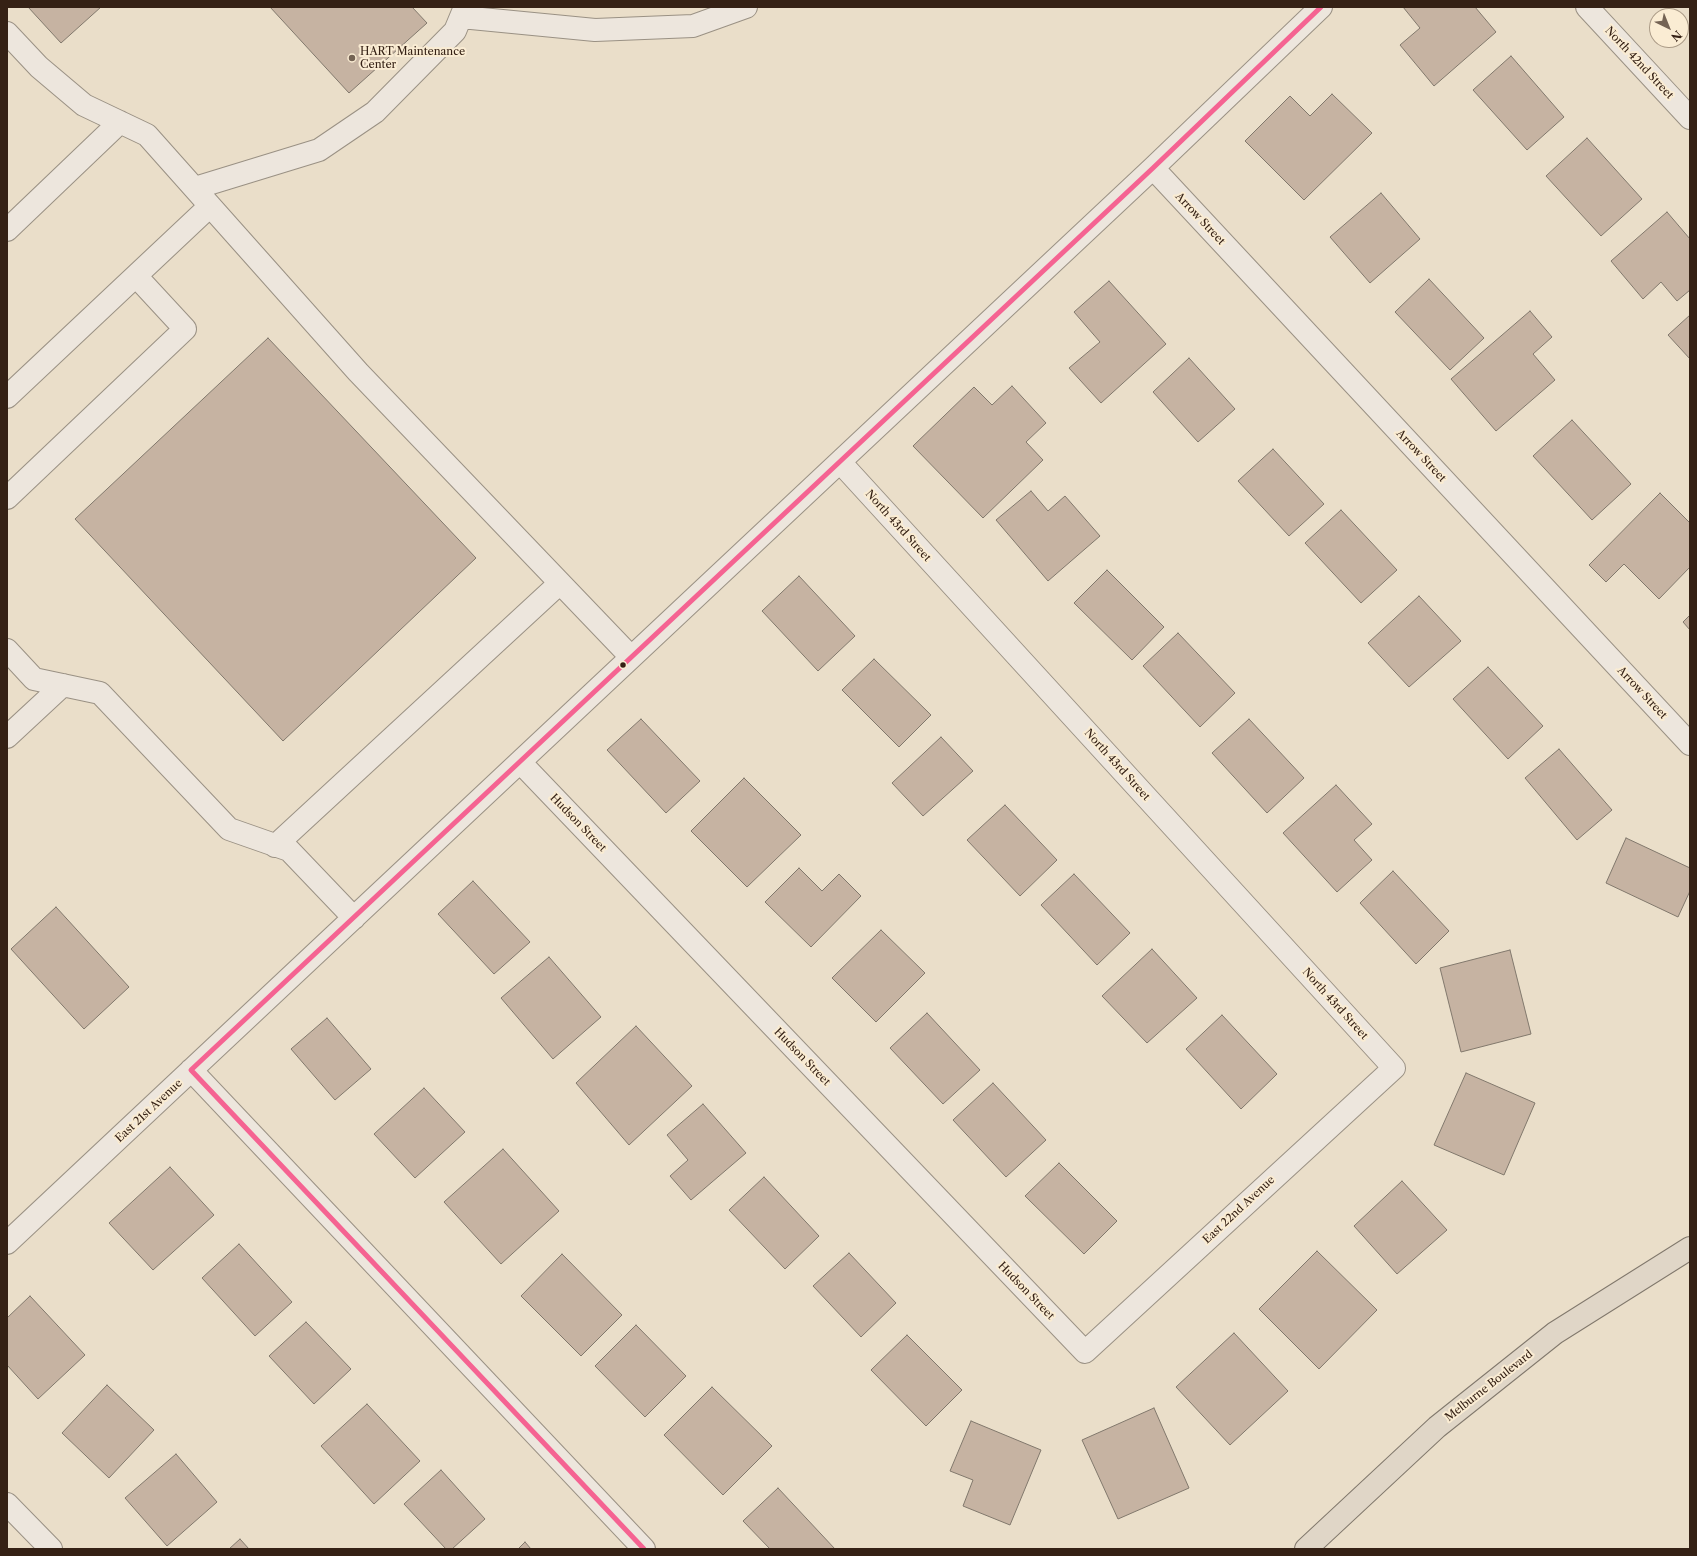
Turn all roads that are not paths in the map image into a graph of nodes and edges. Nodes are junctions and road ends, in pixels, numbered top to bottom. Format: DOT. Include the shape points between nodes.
graph roads {
  1 [pos="1321,7"];
  2 [pos="1587,7"];
  3 [pos="740,8"];
  4 [pos="463,12"];
  5 [pos="7,33"];
  6 [pos="1690,118"];
  7 [pos="120,122"];
  8 [pos="1153,168"];
  9 [pos="195,188"];
  10 [pos="210,206"];
  11 [pos="7,230"];
  12 [pos="136,276"];
  13 [pos="7,397"];
  14 [pos="840,462"];
  15 [pos="7,498"];
  16 [pos="560,583"];
  17 [pos="7,650"];
  18 [pos="631,657"];
  19 [pos="63,685"];
  20 [pos="7,737"];
  21 [pos="1690,744"];
  22 [pos="520,762"];
  23 [pos="275,846"];
  24 [pos="354,918"];
  25 [pos="1394,1068"];
  26 [pos="192,1070"];
  27 [pos="7,1243"];
  28 [pos="1690,1248"];
  29 [pos="1085,1352"];
  30 [pos="7,1504"];
  31 [pos="51,1549"];
  32 [pos="644,1549"];
  33 [pos="1306,1549"];
  1 -- 8 [label="street, East 21st Avenue"];
  2 -- 6 [label="street, North 42nd Street"];
  3 -- 4 [label="street" via="693,26 595,30"];
  4 -- 9 [label="street" via="456,31 375,112 319,150"];
  5 -- 7 [label="street" via="39,67 84,105"];
  7 -- 9 [label="street" via="147,135"];
  7 -- 11 [label="street"];
  8 -- 14 [label="street, East 21st Avenue"];
  8 -- 21 [label="street, Arrow Street"];
  9 -- 10 [label="street"];
  10 -- 12 [label="street"];
  10 -- 16 [label="street" via="358,372"];
  12 -- 13 [label="street"];
  12 -- 15 [label="street" via="185,330"];
  14 -- 18 [label="street, East 21st Avenue"];
  14 -- 25 [label="street, North 43rd Street"];
  16 -- 18 [label="street"];
  16 -- 23 [label="street"];
  17 -- 19 [label="street" via="34,679"];
  18 -- 22 [label="street, East 21st Avenue"];
  19 -- 20 [label="street"];
  19 -- 23 [label="street" via="100,693 229,829"];
  22 -- 24 [label="street, East 21st Avenue"];
  22 -- 29 [label="street, Hudson Street"];
  23 -- 24 [label="street" via="289,850"];
  24 -- 26 [label="street, East 21st Avenue"];
  25 -- 29 [label="street, East 22nd Avenue"];
  26 -- 27 [label="street, East 21st Avenue"];
  26 -- 32 [label="street"];
  28 -- 33 [label="main road, Melburne Boulevard" via="1555,1333 1437,1427"];
  30 -- 31 [label="street"];
}
